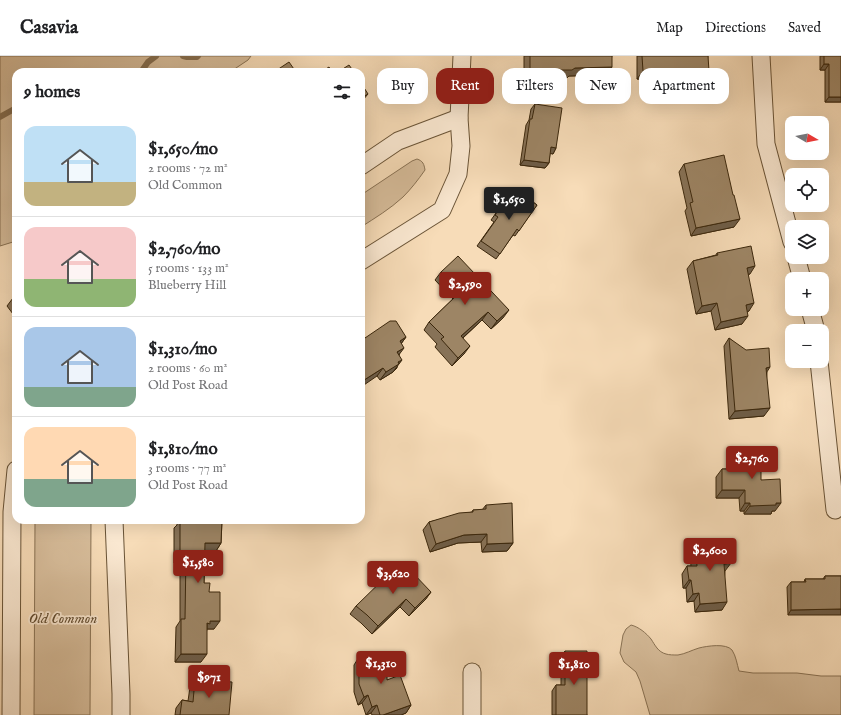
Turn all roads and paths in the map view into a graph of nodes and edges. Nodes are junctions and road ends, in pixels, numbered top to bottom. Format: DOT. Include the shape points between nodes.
graph roads {
  1 [pos="462,56"];
  2 [pos="761,56"];
  3 [pos="459,118"];
  4 [pos="365,163"];
  5 [pos="786,220"];
  6 [pos="365,258"];
  7 [pos="820,368"];
  8 [pos="835,510"];
  9 [pos="12,512"];
  10 [pos="12,524"];
  11 [pos="12,524"];
  12 [pos="114,524"];
  13 [pos="472,672"];
  14 [pos="12,715"];
  15 [pos="120,715"];
  16 [pos="472,715"];
  1 -- 3 [label="street"];
  2 -- 5 [label="street" via="766,144"];
  3 -- 4 [label="street" via="398,141"];
  3 -- 6 [label="street" via="461,146 458,174 442,210"];
  7 -- 8 [label="street"];
  9 -- 10 [label="street"];
  11 -- 14 [label="street"];
  12 -- 15 [label="street"];
  13 -- 16 [label="street"];
}
